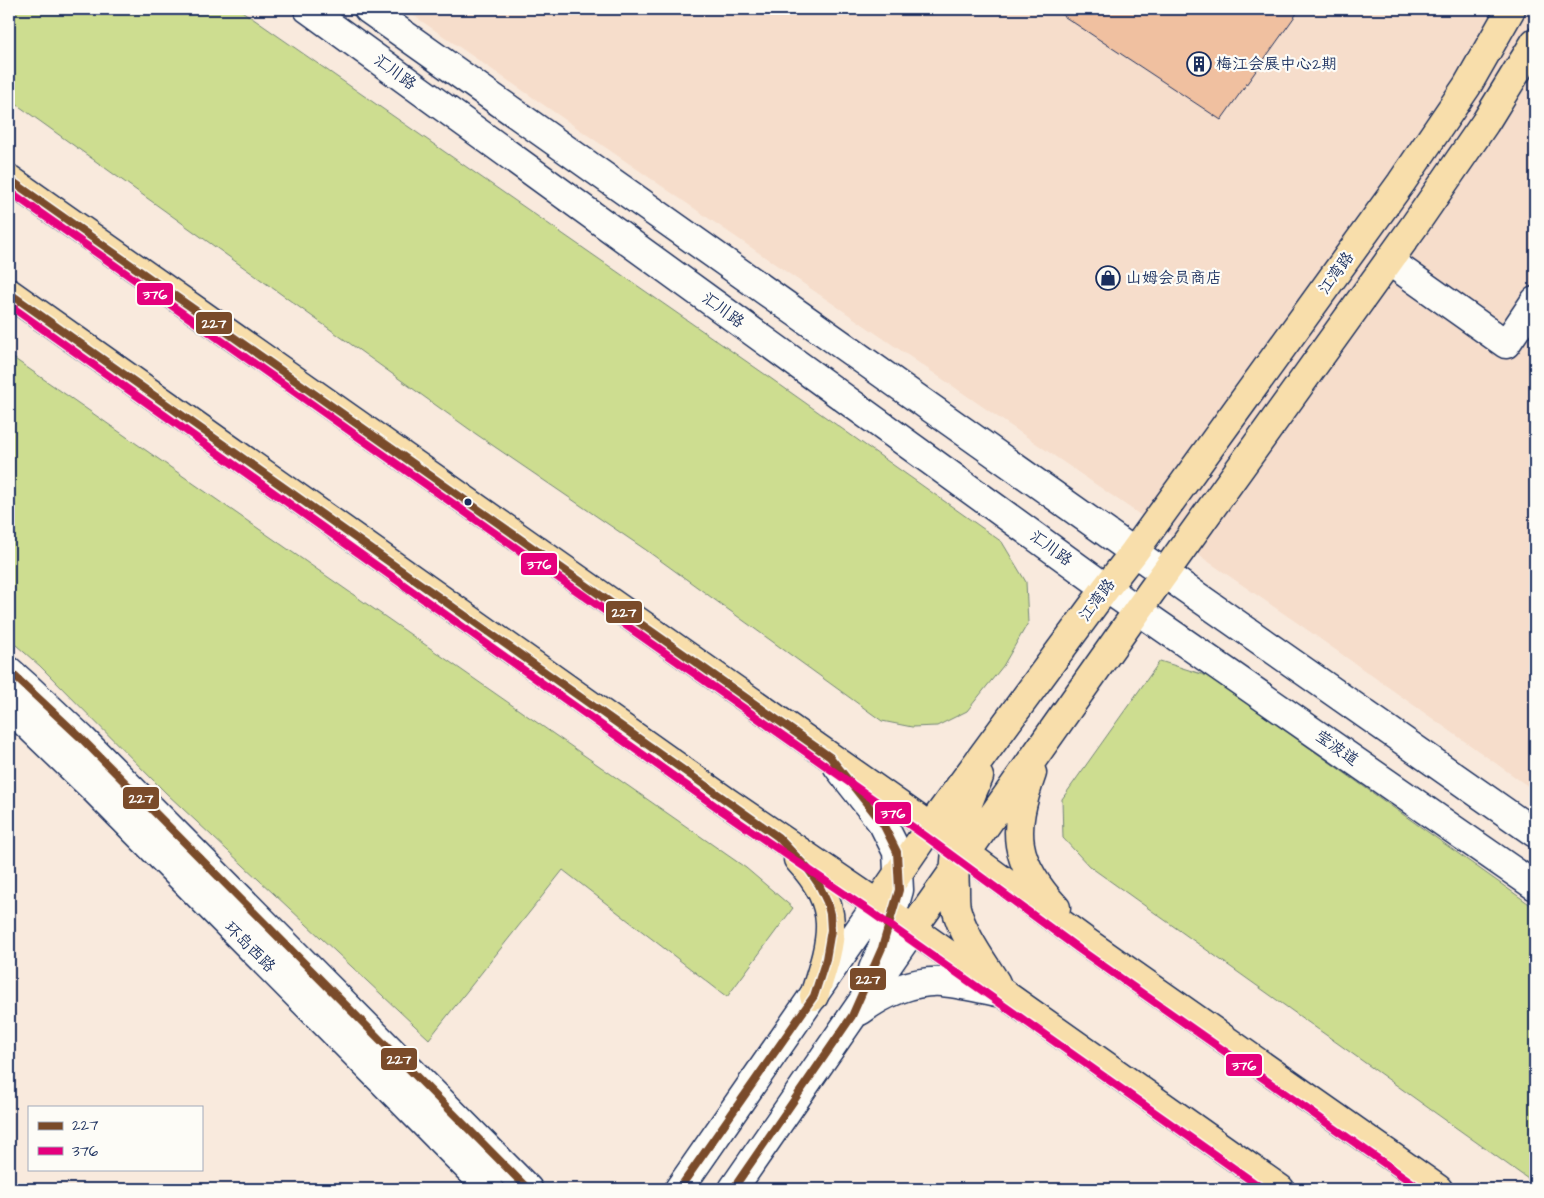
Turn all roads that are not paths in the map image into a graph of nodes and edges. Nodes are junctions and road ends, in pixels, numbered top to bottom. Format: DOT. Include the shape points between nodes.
graph roads {
  1 [pos="308,9"];
  2 [pos="368,9"];
  3 [pos="1511,9"];
  4 [pos="1535,42"];
  5 [pos="9,179"];
  6 [pos="1390,261"];
  7 [pos="9,292"];
  8 [pos="1535,301"];
  9 [pos="1134,552"];
  10 [pos="1166,574"];
  11 [pos="1106,588"];
  12 [pos="1138,610"];
  13 [pos="9,671"];
  14 [pos="9,707"];
  15 [pos="1008,720"];
  16 [pos="1041,749"];
  17 [pos="830,757"];
  18 [pos="930,827"];
  19 [pos="1535,833"];
  20 [pos="778,837"];
  21 [pos="959,858"];
  22 [pos="898,874"];
  23 [pos="1535,886"];
  24 [pos="894,916"];
  25 [pos="1085,941"];
  26 [pos="1003,993"];
  27 [pos="814,996"];
  28 [pos="852,1016"];
  29 [pos="488,1189"];
  30 [pos="528,1189"];
  31 [pos="679,1189"];
  32 [pos="733,1189"];
  33 [pos="1280,1189"];
  34 [pos="1438,1189"];
  1 -- 11 [label="street, 汇川路"];
  2 -- 9 [label="street"];
  3 -- 9 [label="main road, 江湾路" via="1467,86 1401,182"];
  4 -- 6 [label="main road, 江湾路" via="1485,123"];
  5 -- 17 [label="main road"];
  6 -- 8 [label="street" via="1506,344"];
  6 -- 10 [label="main road, 江湾路"];
  7 -- 20 [label="main road"];
  9 -- 10 [label="street"];
  9 -- 11 [label="main road, 江湾路"];
  10 -- 12 [label="main road, 江湾路"];
  10 -- 19 [label="street"];
  11 -- 12 [label="street, 汇川路"];
  11 -- 15 [label="main road, 江湾路"];
  12 -- 16 [label="main road, 江湾路"];
  12 -- 23 [label="street, 莹波道"];
  13 -- 30 [label="street, 环岛西路" via="82,739"];
  14 -- 29 [label="street, 环岛西路"];
  15 -- 18 [label="main road, 江湾路"];
  15 -- 21 [label="main road" via="966,804"];
  16 -- 21 [label="main road, 江湾路"];
  16 -- 25 [label="main road" via="1026,789 1021,815 1021,855 1048,900"];
  17 -- 18 [label="main road"];
  17 -- 22 [label="street" via="883,824 896,852"];
  18 -- 21 [label="main road"];
  18 -- 22 [label="main road, 江湾路"];
  20 -- 24 [label="main road"];
  20 -- 27 [label="main road" via="812,874 826,900 831,920 829,944"];
  21 -- 24 [label="main road, 江湾路"];
  21 -- 25 [label="main road"];
  21 -- 26 [label="main road" via="956,907 969,940"];
  22 -- 24 [label="main road, 江湾路"];
  24 -- 26 [label="main road"];
  24 -- 27 [label="street, 江湾路"];
  24 -- 28 [label="street"];
  25 -- 34 [label="main road"];
  26 -- 28 [label="street" via="940,982 918,984 889,993"];
  26 -- 33 [label="main road"];
  27 -- 31 [label="street, 江湾路"];
  28 -- 32 [label="street"];
}
